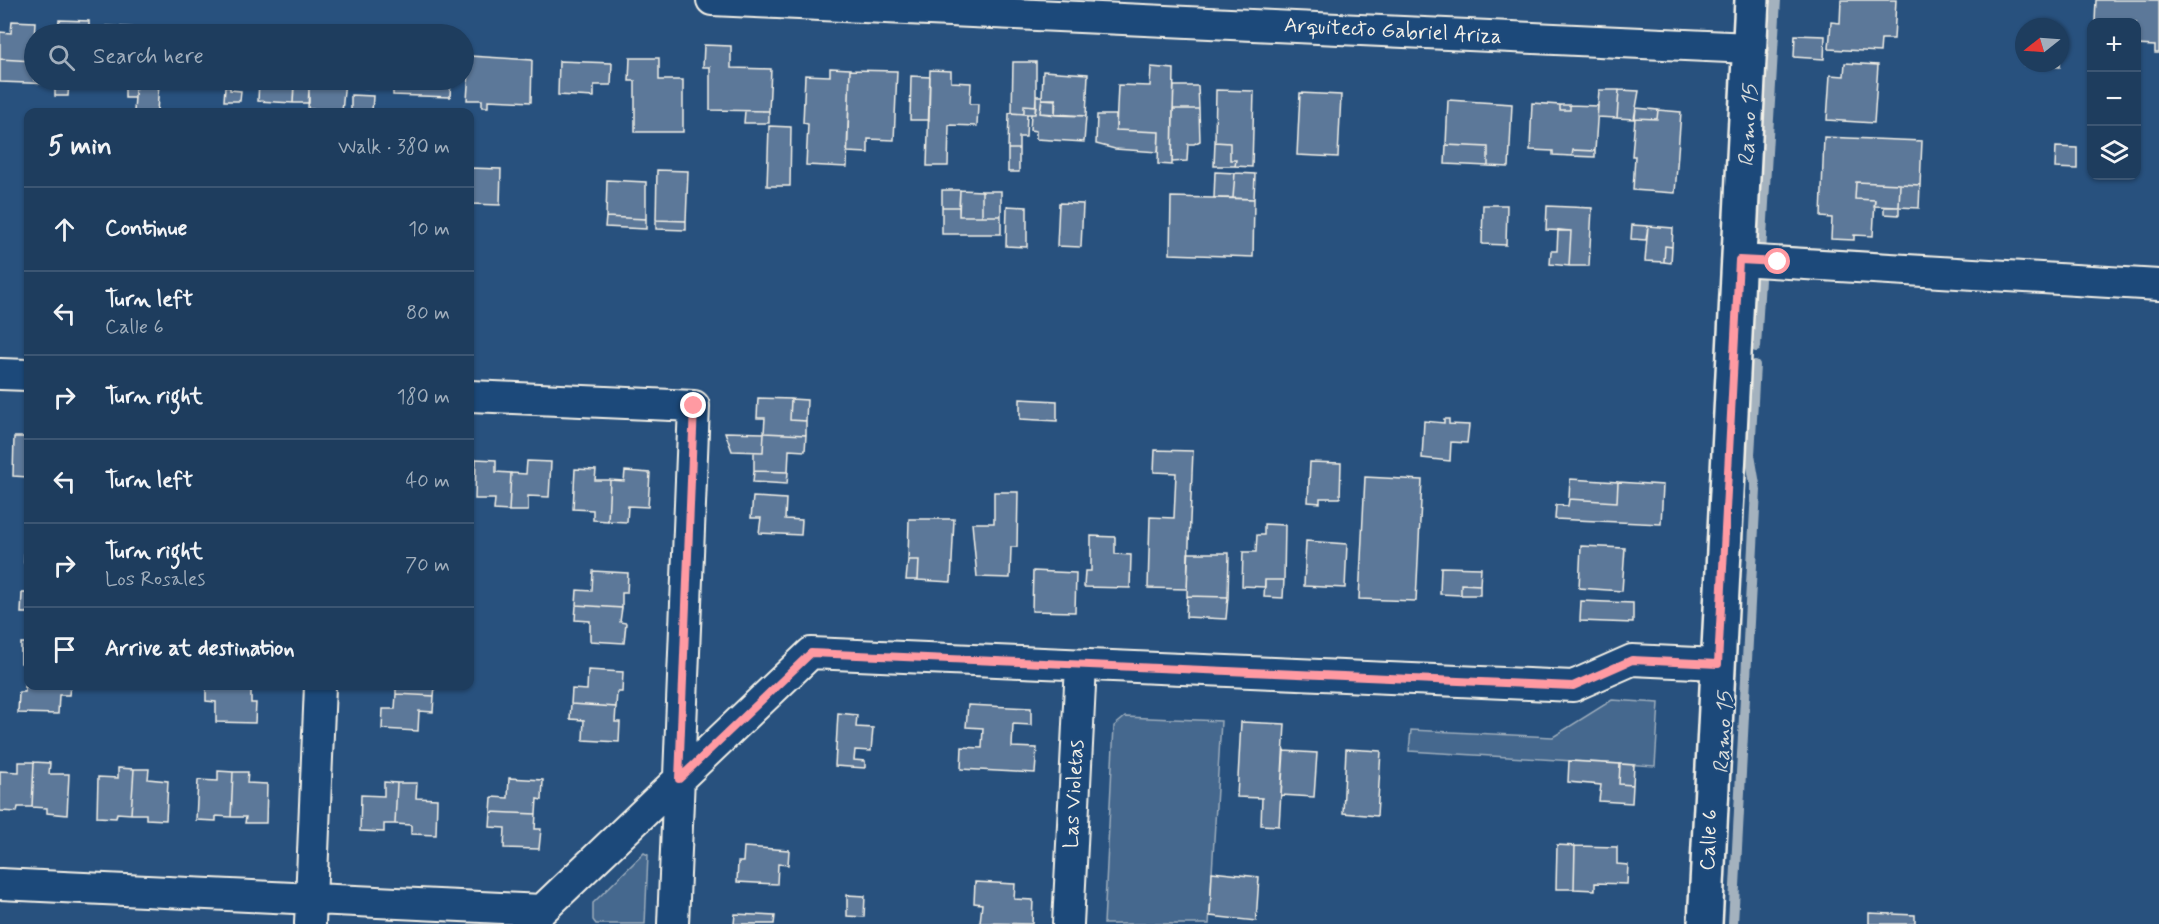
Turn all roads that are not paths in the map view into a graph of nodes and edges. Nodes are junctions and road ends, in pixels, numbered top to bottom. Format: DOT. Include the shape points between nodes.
graph roads {
  1 [pos="712,0"];
  2 [pos="1752,0"];
  3 [pos="1290,13"];
  4 [pos="1750,48"];
  5 [pos="1739,260"];
  6 [pos="2159,285"];
  7 [pos="0,374"];
  8 [pos="24,375"];
  9 [pos="474,396"];
  10 [pos="1718,664"];
  11 [pos="1081,665"];
  12 [pos="320,690"];
  13 [pos="679,779"];
  14 [pos="0,884"];
  15 [pos="310,911"];
  16 [pos="548,917"];
  17 [pos="673,924"];
  18 [pos="1068,924"];
  19 [pos="1705,924"];
  1 -- 3 [label="street, Arquitecto Gabriel Ariza"];
  2 -- 4 [label="street, Calle 6"];
  3 -- 4 [label="street, Arquitecto Gabriel Ariza"];
  4 -- 5 [label="street, Calle 6"];
  5 -- 6 [label="street"];
  5 -- 10 [label="street, Calle 6"];
  7 -- 8 [label="street"];
  9 -- 13 [label="street" via="694,406"];
  10 -- 11 [label="street" via="1632,660 1573,686"];
  10 -- 19 [label="street, Calle 6"];
  11 -- 13 [label="street" via="811,653"];
  11 -- 18 [label="street, Las Violetas"];
  12 -- 15 [label="street"];
  13 -- 16 [label="street"];
  13 -- 17 [label="street"];
  14 -- 15 [label="street"];
  15 -- 16 [label="street"];
}
